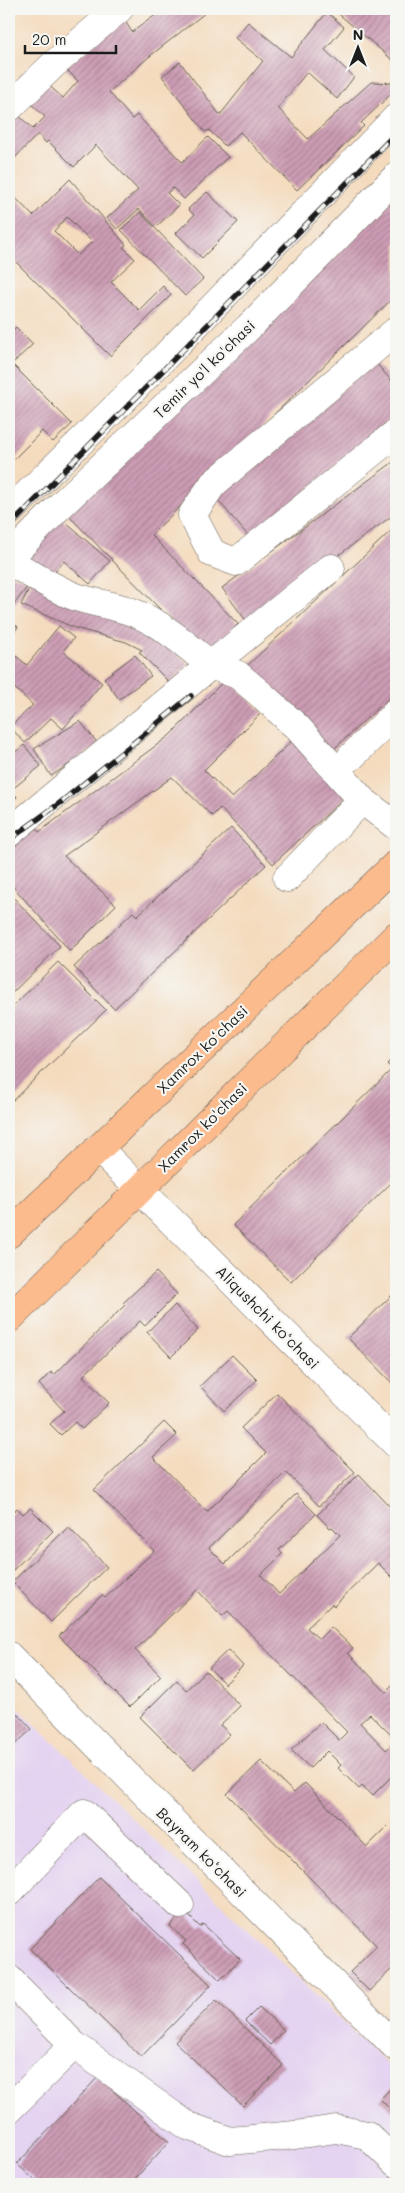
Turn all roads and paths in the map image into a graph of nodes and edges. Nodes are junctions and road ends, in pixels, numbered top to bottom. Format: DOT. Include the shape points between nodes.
graph roads {
  1 [pos="119,9"];
  2 [pos="9,108"];
  3 [pos="396,118"];
  4 [pos="396,177"];
  5 [pos="394,336"];
  6 [pos="396,433"];
  7 [pos="9,512"];
  8 [pos="9,560"];
  9 [pos="331,568"];
  10 [pos="211,665"];
  11 [pos="396,713"];
  12 [pos="351,756"];
  13 [pos="362,800"];
  14 [pos="396,826"];
  15 [pos="9,833"];
  16 [pos="396,864"];
  17 [pos="287,878"];
  18 [pos="396,936"];
  19 [pos="98,1148"];
  20 [pos="139,1189"];
  21 [pos="9,1234"];
  22 [pos="9,1319"];
  23 [pos="396,1444"];
  24 [pos="9,1656"];
  25 [pos="9,1892"];
  26 [pos="180,1905"];
  27 [pos="9,1979"];
  28 [pos="74,2045"];
  29 [pos="396,2047"];
  30 [pos="9,2109"];
  31 [pos="396,2163"];
  1 -- 2 [label="street" via="54,64"];
  3 -- 7 [label="street" via="121,402"];
  4 -- 8 [label="street, Temir yo'l ko'chasi" via="251,325 60,506"];
  5 -- 6 [label="street" via="213,484 192,515 212,553 236,562"];
  8 -- 10 [label="street" via="45,583 74,596 130,611 152,621"];
  9 -- 10 [label="street"];
  10 -- 13 [label="street" via="238,676 264,697 298,728"];
  10 -- 15 [label="street"];
  11 -- 12 [label="street"];
  13 -- 14 [label="street"];
  13 -- 17 [label="street"];
  16 -- 19 [label="main road, Xamrox koʻchasi"];
  18 -- 20 [label="main road, Xamrox ko'chasi"];
  19 -- 20 [label="street, Aliqushchi ko‘chasi"];
  19 -- 21 [label="main road, Xamrox koʻchasi"];
  20 -- 22 [label="main road, Xamrox ko'chasi"];
  20 -- 23 [label="street, Aliqushchi ko‘chasi"];
  24 -- 29 [label="street, Bayram ko‘chasi"];
  25 -- 26 [label="street" via="84,1813"];
  27 -- 28 [label="street"];
  28 -- 30 [label="street"];
  28 -- 31 [label="street" via="188,2126 230,2141 336,2129 367,2135"];
}
